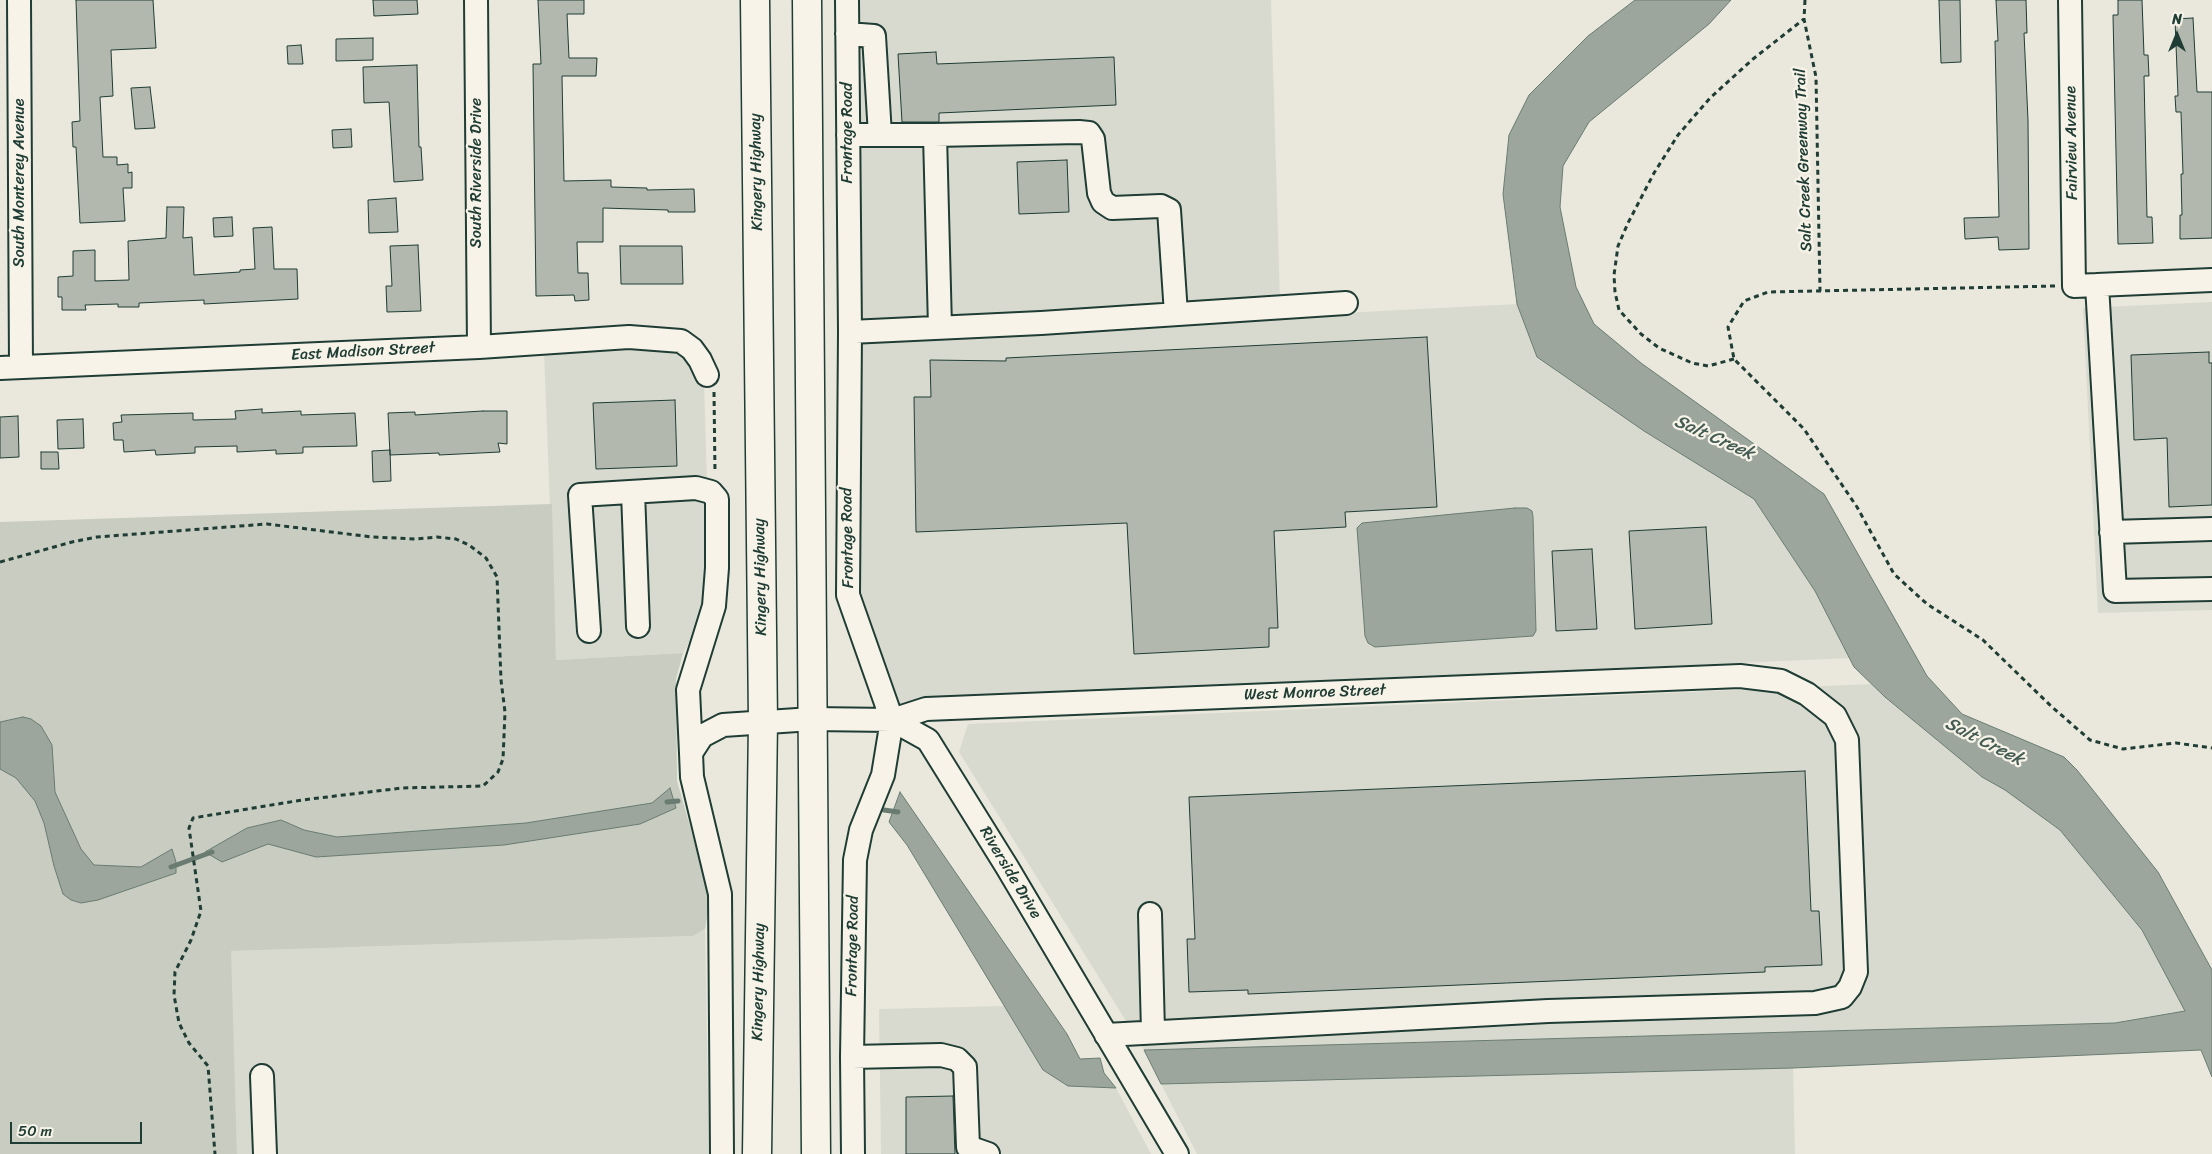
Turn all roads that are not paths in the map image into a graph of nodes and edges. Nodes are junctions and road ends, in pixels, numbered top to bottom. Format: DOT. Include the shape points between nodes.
graph roads {
  1 [pos="19,0"];
  2 [pos="476,0"];
  3 [pos="756,0"];
  4 [pos="807,0"];
  5 [pos="847,0"];
  6 [pos="2070,0"];
  7 [pos="847,34"];
  8 [pos="934,135"];
  9 [pos="848,136"];
  10 [pos="880,136"];
  11 [pos="2212,280"];
  12 [pos="2097,285"];
  13 [pos="1346,303"];
  14 [pos="1176,314"];
  15 [pos="940,327"];
  16 [pos="850,332"];
  17 [pos="479,347"];
  18 [pos="11,368"];
  19 [pos="707,375"];
  20 [pos="632,492"];
  21 [pos="2212,529"];
  22 [pos="2111,532"];
  23 [pos="2212,589"];
  24 [pos="638,626"];
  25 [pos="589,631"];
  26 [pos="812,719"];
  27 [pos="892,720"];
  28 [pos="763,721"];
  29 [pos="691,753"];
  30 [pos="1150,914"];
  31 [pos="1153,1032"];
  32 [pos="1106,1035"];
  33 [pos="852,1057"];
  34 [pos="262,1076"];
  35 [pos="265,1154"];
  36 [pos="722,1154"];
  37 [pos="756,1154"];
  38 [pos="816,1154"];
  39 [pos="853,1154"];
  40 [pos="988,1154"];
  41 [pos="1177,1154"];
  1 -- 18 [label="street, South Monterey Avenue"];
  2 -- 17 [label="street, South Riverside Drive"];
  3 -- 28 [label="highway, Kingery Highway"];
  4 -- 26 [label="highway"];
  5 -- 7 [label="street, Frontage Road"];
  6 -- 12 [label="street, Fairview Avenue" via="2074,286"];
  7 -- 9 [label="street, Frontage Road"];
  7 -- 10 [label="street" via="874,36"];
  8 -- 10 [label="street"];
  8 -- 14 [label="street" via="1090,133 1103,202 1112,208 1161,206 1169,210"];
  8 -- 15 [label="street"];
  9 -- 10 [label="street"];
  9 -- 16 [label="street, Frontage Road"];
  11 -- 12 [label="street"];
  12 -- 22 [label="street"];
  13 -- 14 [label="street"];
  14 -- 15 [label="street"];
  15 -- 16 [label="street"];
  16 -- 27 [label="street, Frontage Road" via="848,595"];
  17 -- 18 [label="street, East Madison Street"];
  17 -- 19 [label="street, East Madison Street" via="629,338 665,339 681,341 692,349"];
  20 -- 24 [label="street"];
  20 -- 25 [label="street" via="580,495"];
  20 -- 29 [label="street" via="696,488 711,492 718,499 718,568 714,606 688,690"];
  21 -- 22 [label="street"];
  22 -- 23 [label="street" via="2115,591"];
  26 -- 27 [label="street, Riverside Drive"];
  26 -- 28 [label="street, Riverside Drive"];
  26 -- 38 [label="highway"];
  27 -- 31 [label="street, West Monroe Street" via="926,709 1740,676 1781,681 1807,694 1836,716 1847,740 1856,972 1842,997 1815,1003 1548,1011"];
  27 -- 32 [label="street, Riverside Drive" via="928,740"];
  27 -- 33 [label="street, Frontage Road" via="883,774 861,830 855,860"];
  28 -- 29 [label="street" via="723,725 702,736"];
  28 -- 37 [label="highway, Kingery Highway"];
  29 -- 36 [label="street" via="692,777 720,894"];
  30 -- 31 [label="street"];
  31 -- 32 [label="street, West Monroe Street"];
  32 -- 41 [label="street, Riverside Drive"];
  33 -- 39 [label="street, Frontage Road"];
  33 -- 40 [label="street" via="941,1055 956,1059 965,1067 968,1147"];
  34 -- 35 [label="street"];
}
